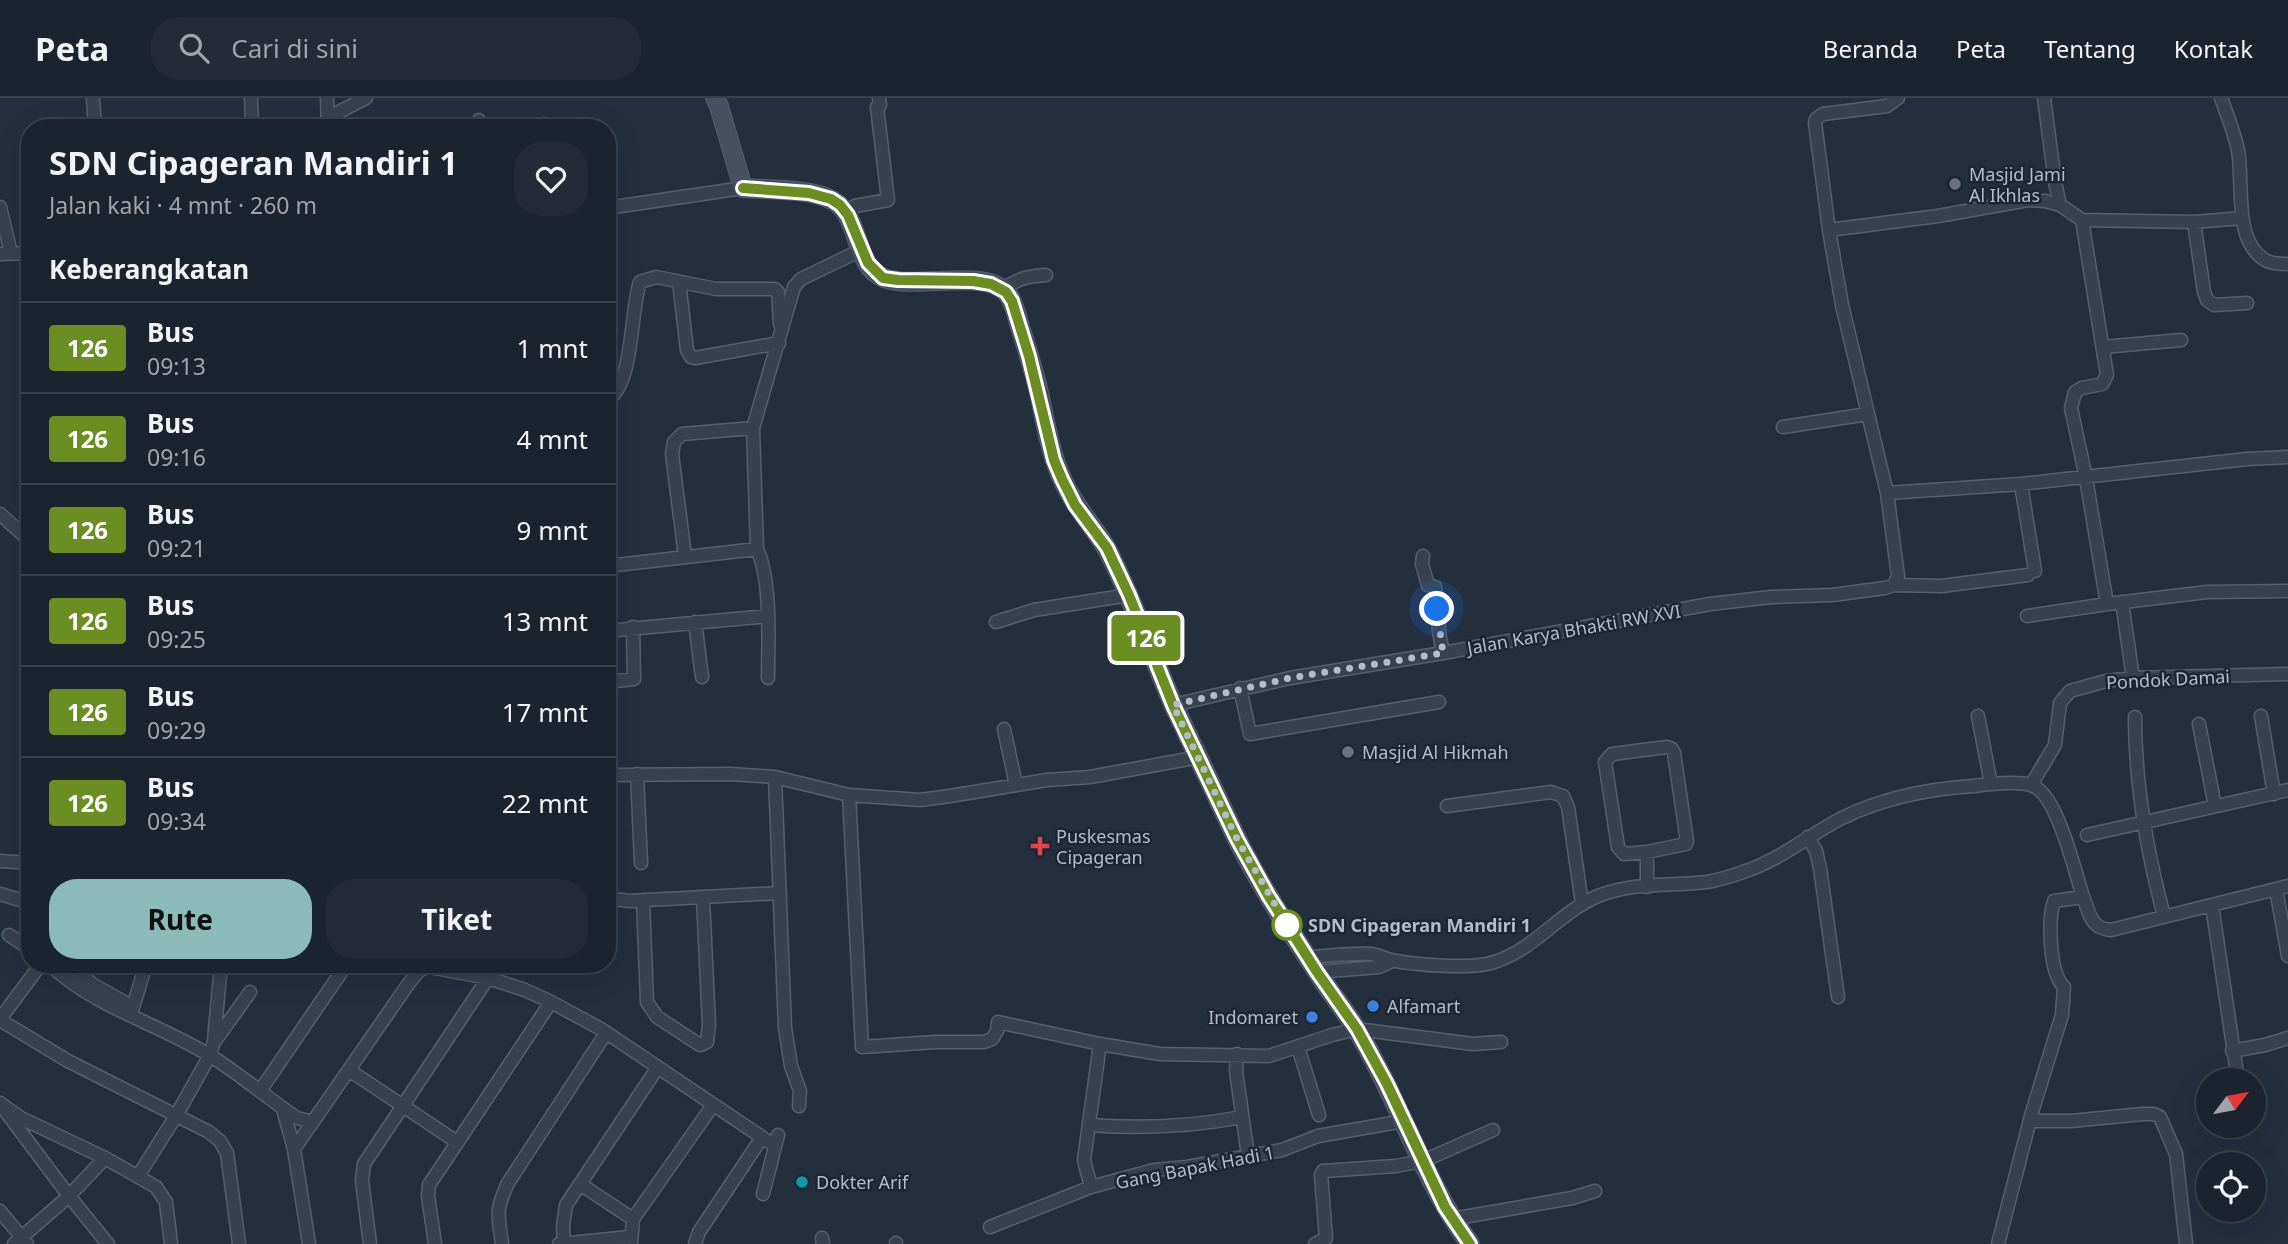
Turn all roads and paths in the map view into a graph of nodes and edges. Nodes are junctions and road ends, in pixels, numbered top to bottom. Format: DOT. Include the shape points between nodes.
graph roads {
  1 [pos="93,98"];
  2 [pos="251,98"];
  3 [pos="327,98"];
  4 [pos="366,98"];
  5 [pos="715,98"];
  6 [pos="879,98"];
  7 [pos="1898,98"];
  8 [pos="2044,98"];
  9 [pos="2221,98"];
  10 [pos="94,119"];
  11 [pos="252,119"];
  12 [pos="328,119"];
  13 [pos="334,119"];
  14 [pos="743,188"];
  15 [pos="2060,205"];
  16 [pos="0,207"];
  17 [pos="616,207"];
  18 [pos="848,215"];
  19 [pos="2242,218"];
  20 [pos="2082,220"];
  21 [pos="2194,222"];
  22 [pos="1829,230"];
  23 [pos="861,250"];
  24 [pos="6,253"];
  25 [pos="2288,264"];
  26 [pos="1046,275"];
  27 [pos="679,282"];
  28 [pos="1003,289"];
  29 [pos="2247,303"];
  30 [pos="781,337"];
  31 [pos="2181,340"];
  32 [pos="2103,347"];
  33 [pos="616,394"];
  34 [pos="1868,414"];
  35 [pos="1783,427"];
  36 [pos="753,428"];
  37 [pos="2288,457"];
  38 [pos="2086,478"];
  39 [pos="2021,484"];
  40 [pos="1886,494"];
  41 [pos="0,514"];
  42 [pos="21,533"];
  43 [pos="757,549"];
  44 [pos="685,556"];
  45 [pos="1423,556"];
  46 [pos="616,565"];
  47 [pos="1894,585"];
  48 [pos="2288,591"];
  49 [pos="1129,595"];
  50 [pos="2122,602"];
  51 [pos="2107,604"];
  52 [pos="768,616"];
  53 [pos="2027,616"];
  54 [pos="695,622"];
  55 [pos="996,622"];
  56 [pos="633,627"];
  57 [pos="616,630"];
  58 [pos="1443,653"];
  59 [pos="2288,674"];
  60 [pos="702,677"];
  61 [pos="768,678"];
  62 [pos="2133,678"];
  63 [pos="616,681"];
  64 [pos="1240,688"];
  65 [pos="1439,702"];
  66 [pos="1173,705"];
  67 [pos="1978,716"];
  68 [pos="2261,716"];
  69 [pos="2135,717"];
  70 [pos="2199,724"];
  71 [pos="1004,729"];
  72 [pos="1199,757"];
  73 [pos="637,774"];
  74 [pos="616,775"];
  75 [pos="775,777"];
  76 [pos="1991,784"];
  77 [pos="1016,785"];
  78 [pos="2031,785"];
  79 [pos="2288,790"];
  80 [pos="2274,794"];
  81 [pos="849,795"];
  82 [pos="1447,806"];
  83 [pos="2215,806"];
  84 [pos="2144,822"];
  85 [pos="2087,835"];
  86 [pos="1808,837"];
  87 [pos="1647,852"];
  88 [pos="0,861"];
  89 [pos="21,862"];
  90 [pos="641,863"];
  91 [pos="1647,887"];
  92 [pos="2282,888"];
  93 [pos="780,893"];
  94 [pos="0,894"];
  95 [pos="2083,897"];
  96 [pos="616,898"];
  97 [pos="703,898"];
  98 [pos="21,900"];
  99 [pos="643,900"];
  100 [pos="1581,904"];
  101 [pos="2212,905"];
  102 [pos="2164,916"];
  103 [pos="9,935"];
  104 [pos="21,942"];
  105 [pos="2288,956"];
  106 [pos="1312,965"];
  107 [pos="34,973"];
  108 [pos="60,973"];
  109 [pos="79,973"];
  110 [pos="143,973"];
  111 [pos="219,973"];
  112 [pos="341,973"];
  113 [pos="418,973"];
  114 [pos="461,973"];
  115 [pos="488,978"];
  116 [pos="250,992"];
  117 [pos="1838,997"];
  118 [pos="551,1002"];
  119 [pos="132,1012"];
  120 [pos="0,1020"];
  121 [pos="1357,1029"];
  122 [pos="606,1033"];
  123 [pos="2288,1038"];
  124 [pos="214,1041"];
  125 [pos="1501,1042"];
  126 [pos="1100,1044"];
  127 [pos="1298,1047"];
  128 [pos="2232,1051"];
  129 [pos="210,1055"];
  130 [pos="1237,1055"];
  131 [pos="658,1067"];
  132 [pos="2236,1068"];
  133 [pos="349,1070"];
  134 [pos="260,1091"];
  135 [pos="0,1103"];
  136 [pos="713,1105"];
  137 [pos="799,1105"];
  138 [pos="403,1107"];
  139 [pos="283,1109"];
  140 [pos="1319,1115"];
  141 [pos="176,1116"];
  142 [pos="1242,1117"];
  143 [pos="1404,1121"];
  144 [pos="2031,1121"];
  145 [pos="313,1122"];
  146 [pos="1089,1125"];
  147 [pos="1493,1130"];
  148 [pos="761,1139"];
  149 [pos="457,1142"];
  150 [pos="295,1149"];
  151 [pos="1247,1149"];
  152 [pos="105,1158"];
  153 [pos="1423,1161"];
  154 [pos="138,1176"];
  155 [pos="1088,1178"];
  156 [pos="580,1184"];
  157 [pos="1595,1191"];
  158 [pos="764,1194"];
  159 [pos="69,1196"];
  160 [pos="0,1211"];
  161 [pos="633,1219"];
  162 [pos="1452,1219"];
  163 [pos="990,1227"];
  164 [pos="630,1240"];
  165 [pos="21,1242"];
  166 [pos="108,1244"];
  167 [pos="171,1244"];
  168 [pos="239,1244"];
  169 [pos="309,1244"];
  170 [pos="370,1244"];
  171 [pos="435,1244"];
  172 [pos="502,1244"];
  173 [pos="562,1244"];
  174 [pos="695,1244"];
  175 [pos="1315,1244"];
  176 [pos="1470,1244"];
  177 [pos="1998,1244"];
  178 [pos="2186,1244"];
  1 -- 10 [label="street"];
  2 -- 11 [label="street"];
  3 -- 12 [label="street"];
  4 -- 13 [label="street"];
  5 -- 14 [label="street"];
  6 -- 18 [label="street" via="888,201 855,206"];
  7 -- 22 [label="street" via="1887,106 1823,114 1816,119"];
  8 -- 15 [label="street"];
  9 -- 19 [label="street" via="2238,151"];
  14 -- 17 [label="street"];
  14 -- 18 [label="street" via="822,195"];
  15 -- 20 [label="street"];
  15 -- 22 [label="street" via="2028,200"];
  16 -- 24 [label="street"];
  18 -- 23 [label="street"];
  19 -- 21 [label="street"];
  19 -- 25 [label="street" via="2257,254 2269,262"];
  20 -- 21 [label="street"];
  20 -- 32 [label="street"];
  21 -- 29 [label="street" via="2207,300 2214,305"];
  22 -- 34 [label="street"];
  23 -- 28 [label="street" via="883,278 973,281"];
  23 -- 30 [label="street" via="800,279"];
  26 -- 28 [label="street" via="1028,276"];
  27 -- 30 [label="street" via="716,289 775,289"];
  27 -- 30 [label="street" via="691,356"];
  27 -- 33 [label="street" via="656,277 640,282"];
  28 -- 49 [label="street" via="1012,301 1029,356 1054,460 1075,505 1107,548"];
  30 -- 36 [label="street"];
  31 -- 32 [label="street"];
  32 -- 38 [label="street" via="2106,379 2078,390 2071,402"];
  34 -- 35 [label="street"];
  34 -- 40 [label="street"];
  36 -- 43 [label="street"];
  36 -- 44 [label="street" via="682,434 674,442"];
  37 -- 38 [label="street"];
  38 -- 39 [label="street"];
  38 -- 51 [label="street"];
  39 -- 40 [label="street"];
  39 -- 47 [label="street, Jalan Karya Bhakti RW XVI" via="2032,573 1941,586"];
  40 -- 47 [label="street" via="1898,576"];
  41 -- 42 [label="street"];
  43 -- 44 [label="street"];
  43 -- 52 [label="street" via="764,562"];
  44 -- 46 [label="street"];
  45 -- 58 [label="street" via="1428,585 1435,587"];
  47 -- 58 [label="street, Jalan Karya Bhakti RW XVI" via="1832,595 1710,604"];
  48 -- 50 [label="street" via="2207,592"];
  49 -- 55 [label="street" via="1034,610"];
  49 -- 66 [label="street"];
  50 -- 51 [label="street"];
  50 -- 62 [label="street"];
  51 -- 53 [label="street"];
  52 -- 54 [label="street"];
  52 -- 61 [label="street"];
  54 -- 56 [label="street"];
  54 -- 60 [label="street"];
  56 -- 57 [label="street"];
  56 -- 63 [label="street" via="634,679"];
  58 -- 64 [label="street, Jalan Karya Bhakti RW XVI"];
  59 -- 62 [label="street, Pondok Damai"];
  62 -- 78 [label="street, Pondok Damai" via="2070,691 2060,703 2055,745"];
  64 -- 65 [label="street" via="1250,734"];
  64 -- 66 [label="street, Jalan Karya Bhakti RW XVI"];
  66 -- 72 [label="street"];
  67 -- 76 [label="street"];
  68 -- 80 [label="street"];
  69 -- 84 [label="street"];
  70 -- 83 [label="street"];
  71 -- 77 [label="street"];
  72 -- 77 [label="street"];
  72 -- 106 [label="street" via="1237,839"];
  73 -- 74 [label="street"];
  73 -- 75 [label="street"];
  73 -- 90 [label="street"];
  75 -- 81 [label="street"];
  75 -- 93 [label="street"];
  76 -- 78 [label="street"];
  76 -- 86 [label="street" via="1900,796 1866,807"];
  77 -- 81 [label="street" via="920,800"];
  78 -- 95 [label="street" via="2049,802 2067,841"];
  79 -- 80 [label="street"];
  80 -- 83 [label="street"];
  81 -- 126 [label="street" via="862,1047 984,1042 992,1039 998,1022"];
  82 -- 100 [label="street" via="1550,792 1563,796 1569,807"];
  83 -- 84 [label="street"];
  84 -- 85 [label="street"];
  84 -- 102 [label="street"];
  86 -- 91 [label="street" via="1746,871 1710,882"];
  86 -- 117 [label="street" via="1820,868"];
  87 -- 87 [label="street" via="1624,855 1618,847 1605,762 1612,754 1667,747 1674,753 1687,841 1683,847"];
  87 -- 91 [label="street"];
  88 -- 89 [label="street"];
  91 -- 100 [label="street" via="1617,890"];
  92 -- 101 [label="street"];
  92 -- 105 [label="street"];
  93 -- 97 [label="street"];
  93 -- 137 [label="street" via="785,1027"];
  94 -- 98 [label="street"];
  95 -- 102 [label="street" via="2091,918 2104,929"];
  95 -- 144 [label="street" via="2054,901 2050,914 2058,981 2064,987 2062,1015"];
  96 -- 99 [label="street"];
  97 -- 99 [label="street"];
  97 -- 99 [label="street" via="709,1025 707,1042 700,1045 657,1017 647,1002"];
  100 -- 106 [label="street" via="1534,943 1490,964 1392,961 1379,967"];
  101 -- 102 [label="street"];
  101 -- 128 [label="street"];
  103 -- 104 [label="street"];
  106 -- 121 [label="street"];
  107 -- 120 [label="street"];
  108 -- 119 [label="street" via="82,991"];
  109 -- 119 [label="street"];
  110 -- 119 [label="street"];
  111 -- 124 [label="street"];
  112 -- 134 [label="street"];
  113 -- 133 [label="street"];
  114 -- 115 [label="street"];
  115 -- 118 [label="street"];
  115 -- 138 [label="street"];
  116 -- 124 [label="street"];
  118 -- 122 [label="street"];
  118 -- 149 [label="street"];
  119 -- 129 [label="street"];
  120 -- 141 [label="street"];
  121 -- 125 [label="street" via="1473,1045"];
  121 -- 127 [label="street"];
  121 -- 143 [label="street"];
  122 -- 131 [label="street"];
  122 -- 172 [label="street" via="498,1203"];
  123 -- 128 [label="street"];
  124 -- 129 [label="street"];
  126 -- 130 [label="street" via="1160,1054"];
  126 -- 146 [label="street"];
  127 -- 130 [label="street" via="1269,1056"];
  127 -- 140 [label="street"];
  128 -- 132 [label="street"];
  129 -- 134 [label="street"];
  129 -- 141 [label="street"];
  130 -- 142 [label="street"];
  131 -- 136 [label="street"];
  131 -- 156 [label="street"];
  133 -- 138 [label="street"];
  133 -- 145 [label="street"];
  134 -- 139 [label="street"];
  135 -- 152 [label="street" via="21,1118"];
  135 -- 159 [label="street"];
  136 -- 148 [label="street"];
  136 -- 161 [label="street"];
  138 -- 149 [label="street"];
  138 -- 170 [label="street" via="362,1171"];
  139 -- 145 [label="street"];
  139 -- 150 [label="street"];
  141 -- 154 [label="street"];
  141 -- 168 [label="street" via="209,1132 227,1153"];
  142 -- 146 [label="street" via="1181,1127"];
  142 -- 151 [label="street"];
  143 -- 153 [label="street"];
  143 -- 155 [label="street, Gang Bapak Hadi 1" via="1318,1136 1282,1150"];
  144 -- 177 [label="street"];
  144 -- 178 [label="street" via="2143,1114 2160,1117 2176,1154"];
  145 -- 150 [label="street"];
  146 -- 155 [label="street" via="1084,1160"];
  147 -- 153 [label="street"];
  148 -- 158 [label="street" via="777,1140"];
  148 -- 174 [label="street" via="699,1231"];
  149 -- 171 [label="street" via="429,1185"];
  150 -- 169 [label="street"];
  152 -- 154 [label="street"];
  152 -- 159 [label="street"];
  153 -- 162 [label="street"];
  153 -- 175 [label="street" via="1323,1171 1326,1238"];
  154 -- 167 [label="street" via="156,1187 166,1202"];
  155 -- 163 [label="street, Gang Bapak Hadi 1"];
  156 -- 161 [label="street"];
  156 -- 173 [label="street" via="566,1205"];
  157 -- 162 [label="street"];
  159 -- 165 [label="street"];
  159 -- 166 [label="street"];
  160 -- 165 [label="street"];
  161 -- 164 [label="street"];
  162 -- 176 [label="street"];
  164 -- 173 [label="street"];
}
